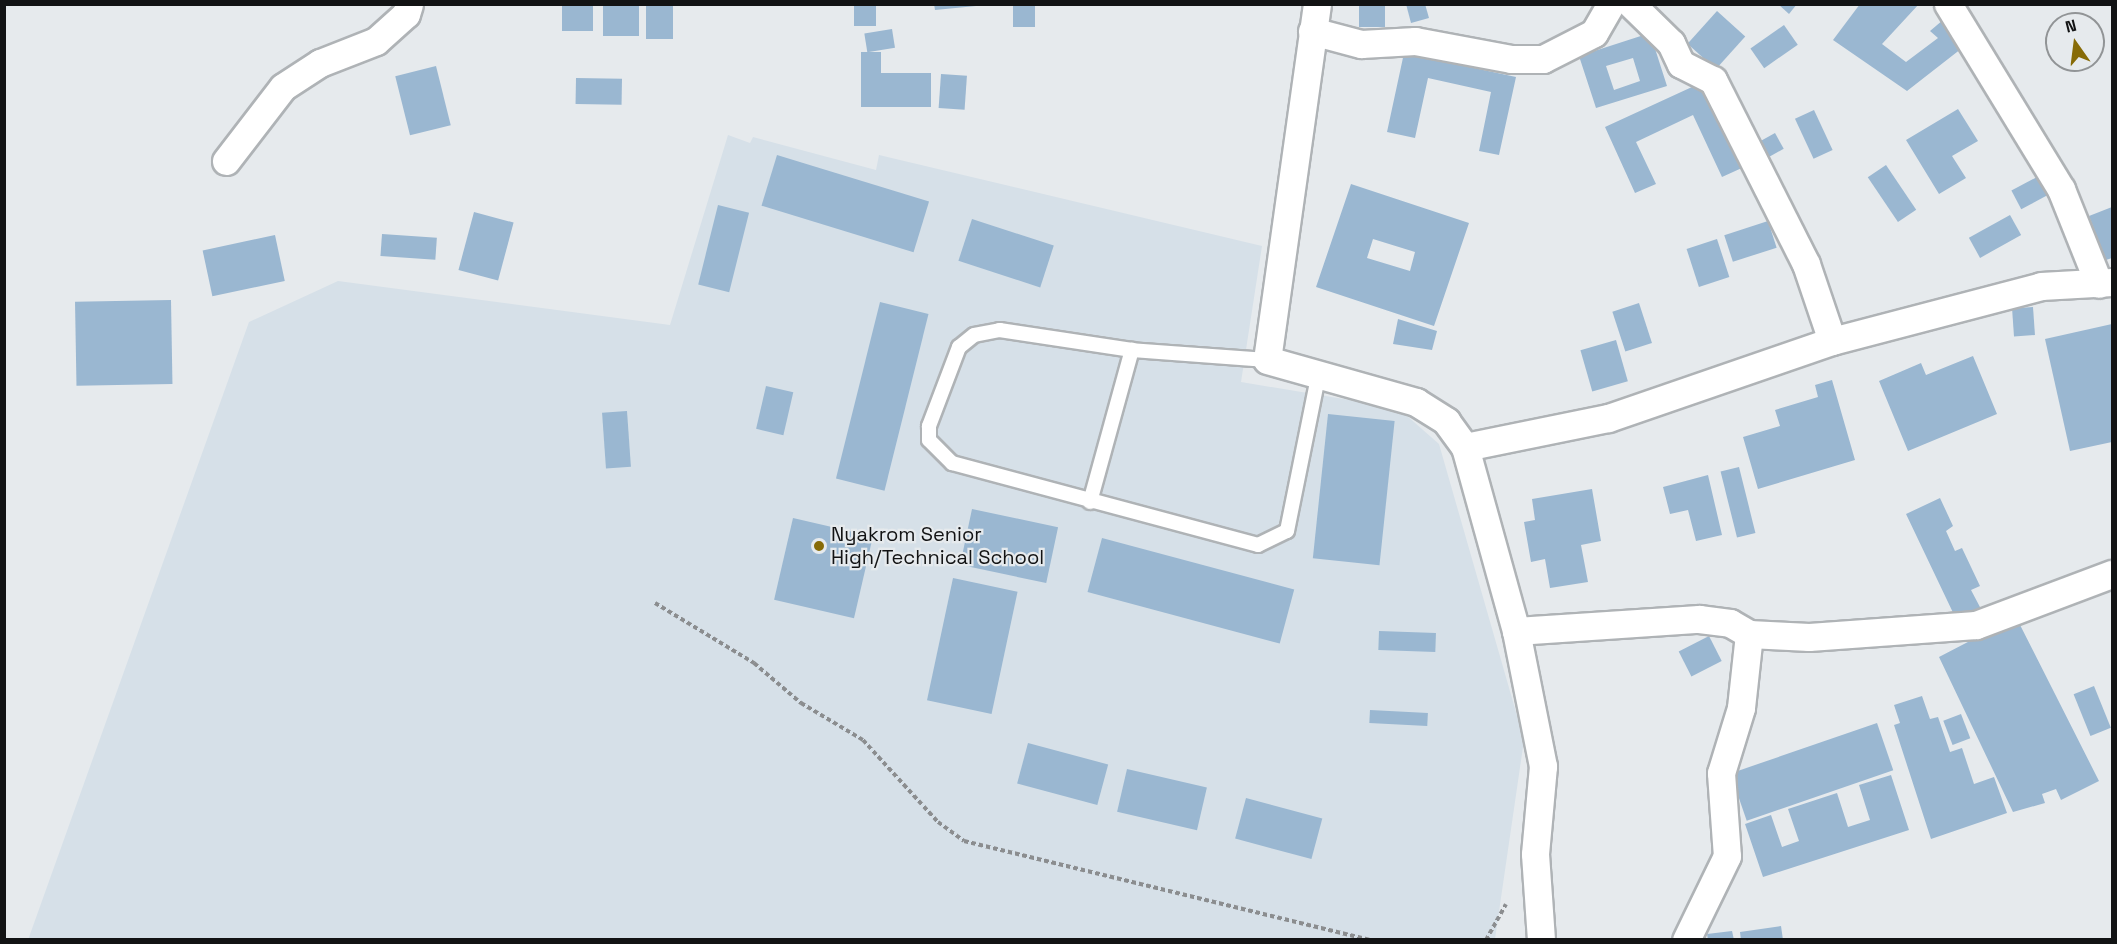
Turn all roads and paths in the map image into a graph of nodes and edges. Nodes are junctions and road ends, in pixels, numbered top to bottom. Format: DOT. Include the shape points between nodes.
graph roads {
  1 [pos="410,4"];
  2 [pos="1611,4"];
  3 [pos="1630,4"];
  4 [pos="1948,4"];
  5 [pos="1315,18"];
  6 [pos="226,161"];
  7 [pos="2106,283"];
  8 [pos="1832,341"];
  9 [pos="1132,350"];
  10 [pos="1267,360"];
  11 [pos="1319,373"];
  12 [pos="1465,447"];
  13 [pos="1090,502"];
  14 [pos="2112,574"];
  15 [pos="655,603"];
  16 [pos="1516,631"];
  17 [pos="1749,634"];
  18 [pos="1369,939"];
  19 [pos="1541,939"];
  20 [pos="1686,939"];
  1 -- 6 [label="street" via="376,41 320,63 283,87"];
  2 -- 5 [label="street" via="1594,33 1543,59 1511,59 1415,41 1361,44"];
  3 -- 8 [label="street" via="1671,43 1681,64 1713,80 1806,264"];
  4 -- 7 [label="street" via="2061,189"];
  5 -- 10 [label="street"];
  7 -- 8 [label="street" via="2042,286"];
  8 -- 12 [label="street" via="1608,418"];
  9 -- 10 [label="lane"];
  9 -- 13 [label="lane"];
  9 -- 13 [label="lane" via="1000,330 974,335 959,347 928,426 929,440 952,463"];
  10 -- 11 [label="street"];
  11 -- 12 [label="street" via="1416,402 1446,421"];
  11 -- 13 [label="lane" via="1294,509 1287,531 1276,540 1258,545"];
  12 -- 16 [label="street"];
  14 -- 17 [label="street" via="1976,625 1809,637"];
  15 -- 18 [label="path" via="754,663 801,703 863,740 938,822 964,841"];
  16 -- 17 [label="street" via="1699,619 1730,623"];
  16 -- 19 [label="street" via="1543,766 1535,854"];
  17 -- 20 [label="street" via="1741,708 1721,773 1727,856"];
}
